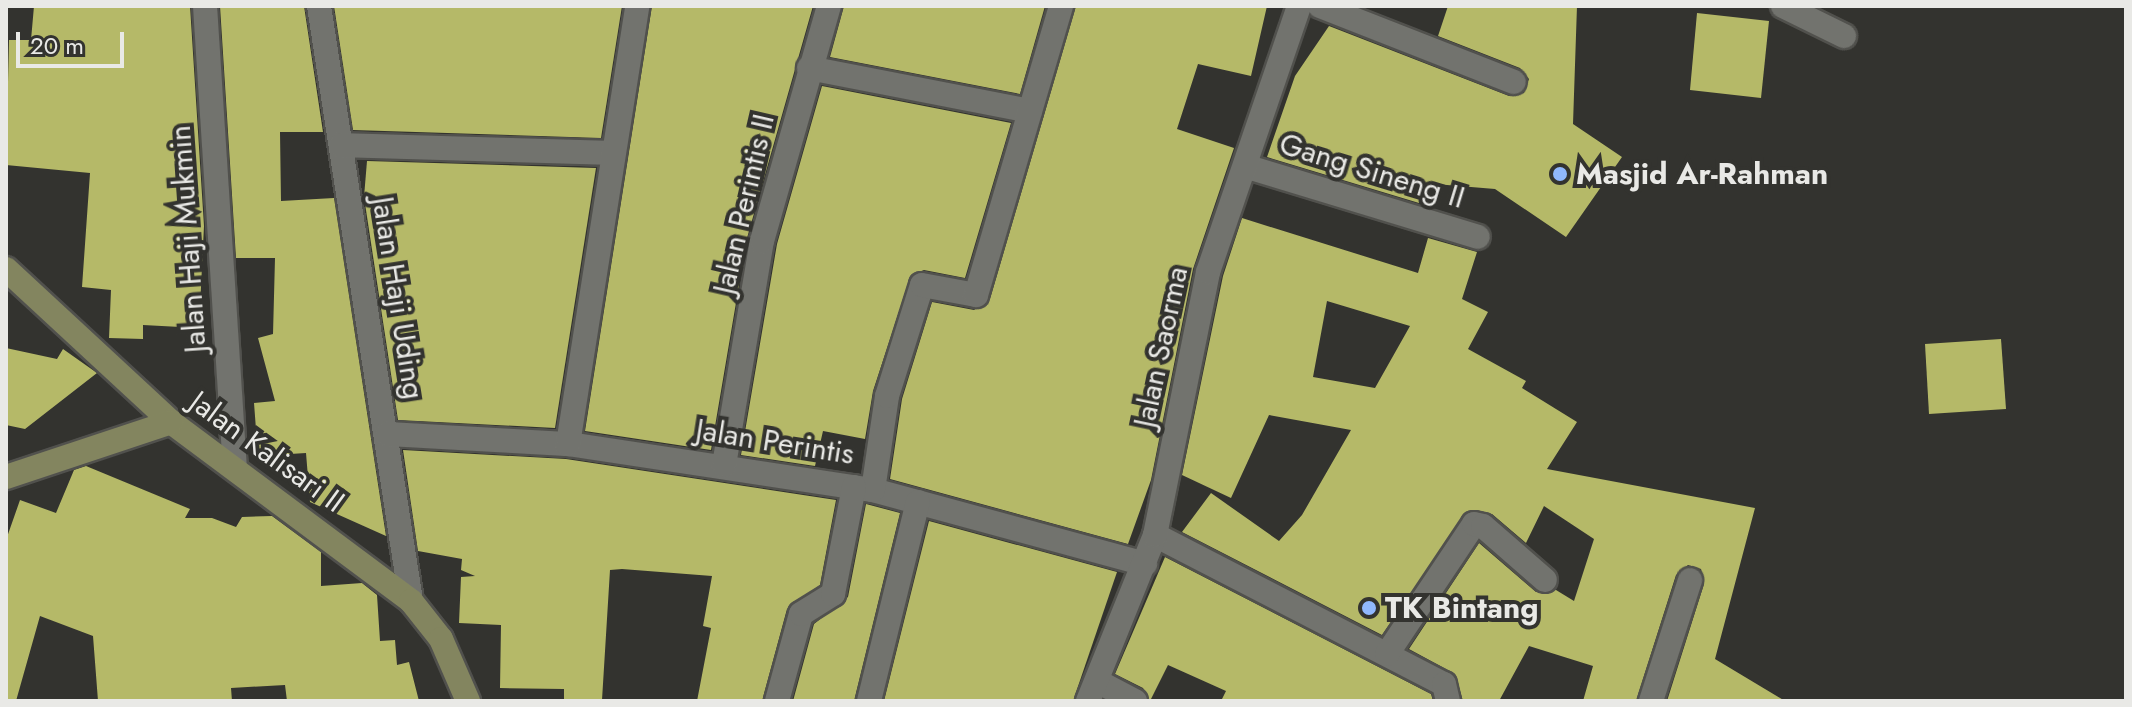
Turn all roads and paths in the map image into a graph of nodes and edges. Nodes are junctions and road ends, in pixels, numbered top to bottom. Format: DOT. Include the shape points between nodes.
graph roads {
  1 [pos="205,6"];
  2 [pos="319,6"];
  3 [pos="637,6"];
  4 [pos="829,6"];
  5 [pos="1061,6"];
  6 [pos="1299,6"];
  7 [pos="1320,6"];
  8 [pos="1783,6"];
  9 [pos="1844,36"];
  10 [pos="809,68"];
  11 [pos="1514,82"];
  12 [pos="1030,111"];
  13 [pos="341,145"];
  14 [pos="611,153"];
  15 [pos="1248,167"];
  16 [pos="1478,237"];
  17 [pos="6,269"];
  18 [pos="171,422"];
  19 [pos="387,434"];
  20 [pos="568,444"];
  21 [pos="724,465"];
  22 [pos="235,468"];
  23 [pos="6,477"];
  24 [pos="864,489"];
  25 [pos="918,502"];
  26 [pos="1155,535"];
  27 [pos="1145,564"];
  28 [pos="1545,580"];
  29 [pos="1690,580"];
  30 [pos="411,601"];
  31 [pos="1387,654"];
  32 [pos="1093,691"];
  33 [pos="468,701"];
  34 [pos="777,701"];
  35 [pos="869,701"];
  36 [pos="1135,701"];
  37 [pos="1448,701"];
  38 [pos="1651,701"];
  1 -- 22 [label="street, Jalan Haji Mukmin"];
  2 -- 13 [label="street, Jalan Haji Uding"];
  3 -- 14 [label="street"];
  4 -- 10 [label="street, Jalan Perintis II"];
  5 -- 12 [label="street"];
  6 -- 15 [label="street, Jalan Saorma"];
  7 -- 11 [label="street"];
  8 -- 9 [label="street"];
  10 -- 12 [label="street"];
  10 -- 21 [label="street, Jalan Perintis II" via="762,241"];
  12 -- 24 [label="street" via="976,295 922,285"];
  13 -- 14 [label="street"];
  13 -- 19 [label="street, Jalan Haji Uding"];
  14 -- 20 [label="street" via="605,239 581,340"];
  15 -- 16 [label="street, Gang Sineng II"];
  15 -- 26 [label="street, Jalan Saorma" via="1208,272"];
  17 -- 18 [label="street, Jalan Kalisari II"];
  18 -- 22 [label="street, Jalan Kalisari II"];
  18 -- 23 [label="street"];
  19 -- 20 [label="street, Jalan Perintis"];
  19 -- 30 [label="street, Jalan Haji Uding"];
  20 -- 21 [label="street, Jalan Perintis"];
  21 -- 24 [label="street, Jalan Perintis"];
  22 -- 30 [label="street, Jalan Kalisari II"];
  24 -- 25 [label="street, Jalan Perintis"];
  24 -- 34 [label="street" via="833,594 801,614"];
  25 -- 27 [label="street, Jalan Perintis"];
  25 -- 35 [label="street"];
  26 -- 27 [label="street, Jalan Saorma"];
  26 -- 31 [label="street"];
  27 -- 32 [label="street, Jalan Saorma"];
  28 -- 31 [label="street" via="1483,526 1474,524"];
  29 -- 38 [label="street"];
  30 -- 33 [label="street, Jalan Kalisari II" via="441,639"];
  31 -- 37 [label="street" via="1444,684"];
  32 -- 36 [label="street"];
}
